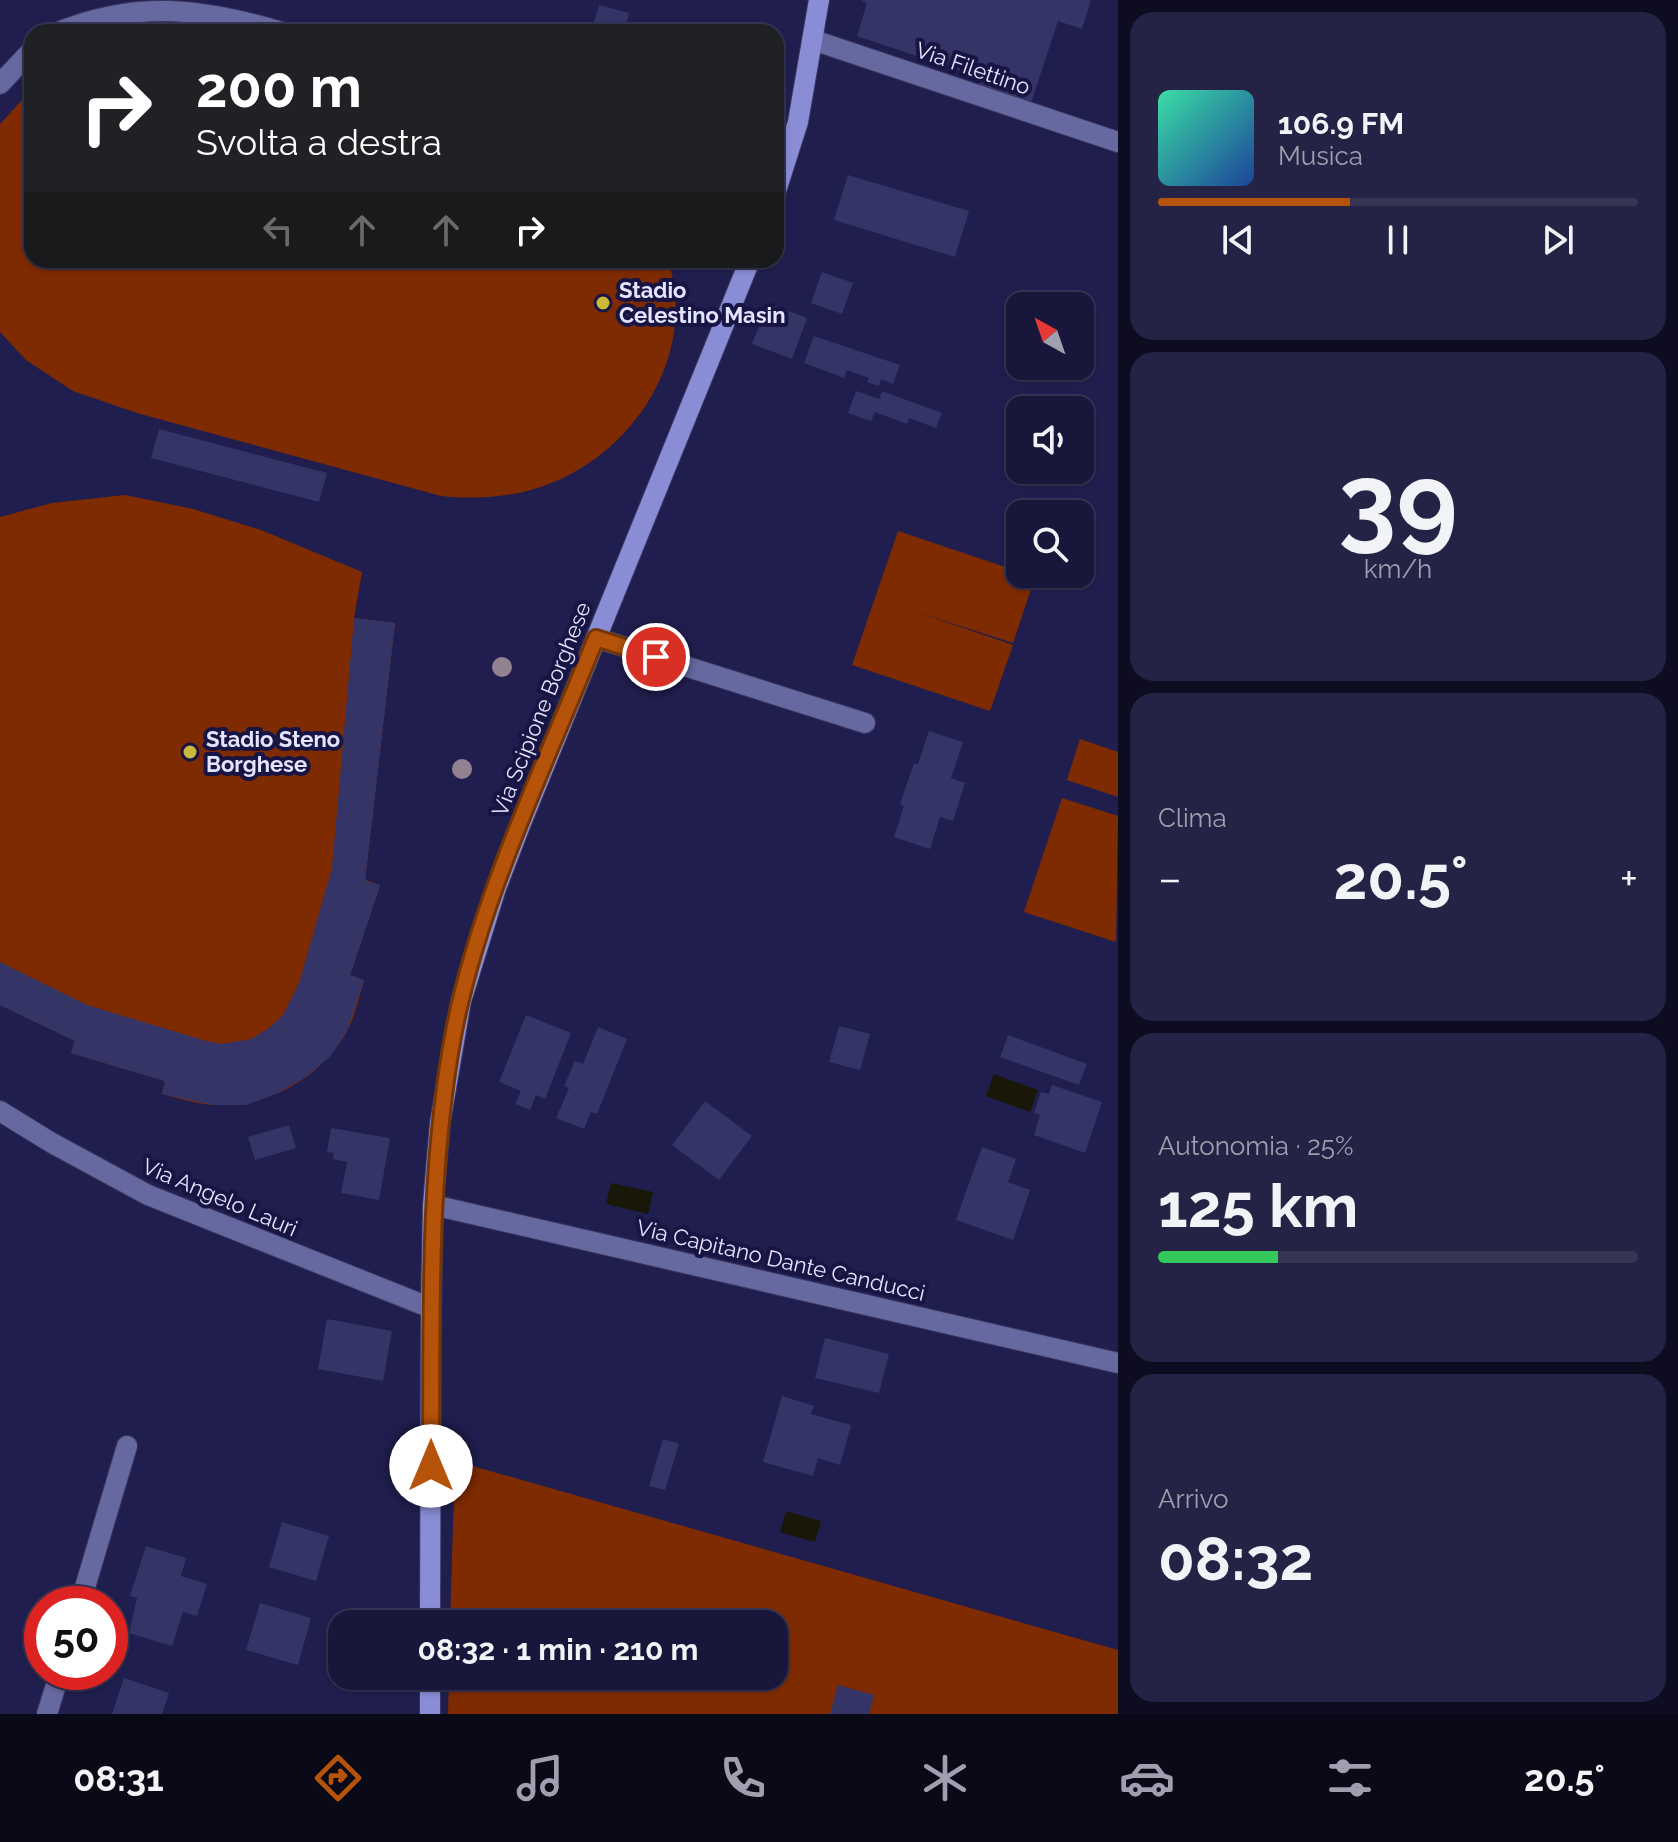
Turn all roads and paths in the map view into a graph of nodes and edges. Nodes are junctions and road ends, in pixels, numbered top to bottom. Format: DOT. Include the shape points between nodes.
graph roads {
  1 [pos="819,0"];
  2 [pos="76,24"];
  3 [pos="253,24"];
  4 [pos="813,40"];
  5 [pos="24,58"];
  6 [pos="0,84"];
  7 [pos="1118,142"];
  8 [pos="784,163"];
  9 [pos="747,268"];
  10 [pos="596,638"];
  11 [pos="865,723"];
  12 [pos="0,1111"];
  13 [pos="433,1205"];
  14 [pos="431,1308"];
  15 [pos="1118,1363"];
  16 [pos="127,1446"];
  17 [pos="85,1586"];
  18 [pos="430,1610"];
  19 [pos="54,1690"];
  20 [pos="430,1690"];
  21 [pos="47,1714"];
  22 [pos="430,1714"];
  1 -- 4 [label="main road"];
  2 -- 3 [label="street" via="100,13 148,5 205,11"];
  4 -- 7 [label="street, Via Filettino"];
  4 -- 8 [label="main road" via="798,122"];
  5 -- 6 [label="street"];
  9 -- 10 [label="main road, Via Scipione Borghese"];
  10 -- 11 [label="street"];
  10 -- 13 [label="main road, Via Scipione Borghese" via="500,878 470,972 446,1081"];
  12 -- 14 [label="street, Via Angelo Lauri" via="148,1195"];
  13 -- 14 [label="main road, Via Scipione Borghese"];
  13 -- 15 [label="street, Via Capitano Dante Canducci"];
  14 -- 18 [label="main road, Via Scipione Borghese"];
  16 -- 17 [label="street"];
  19 -- 21 [label="street"];
  20 -- 22 [label="main road"];
}
